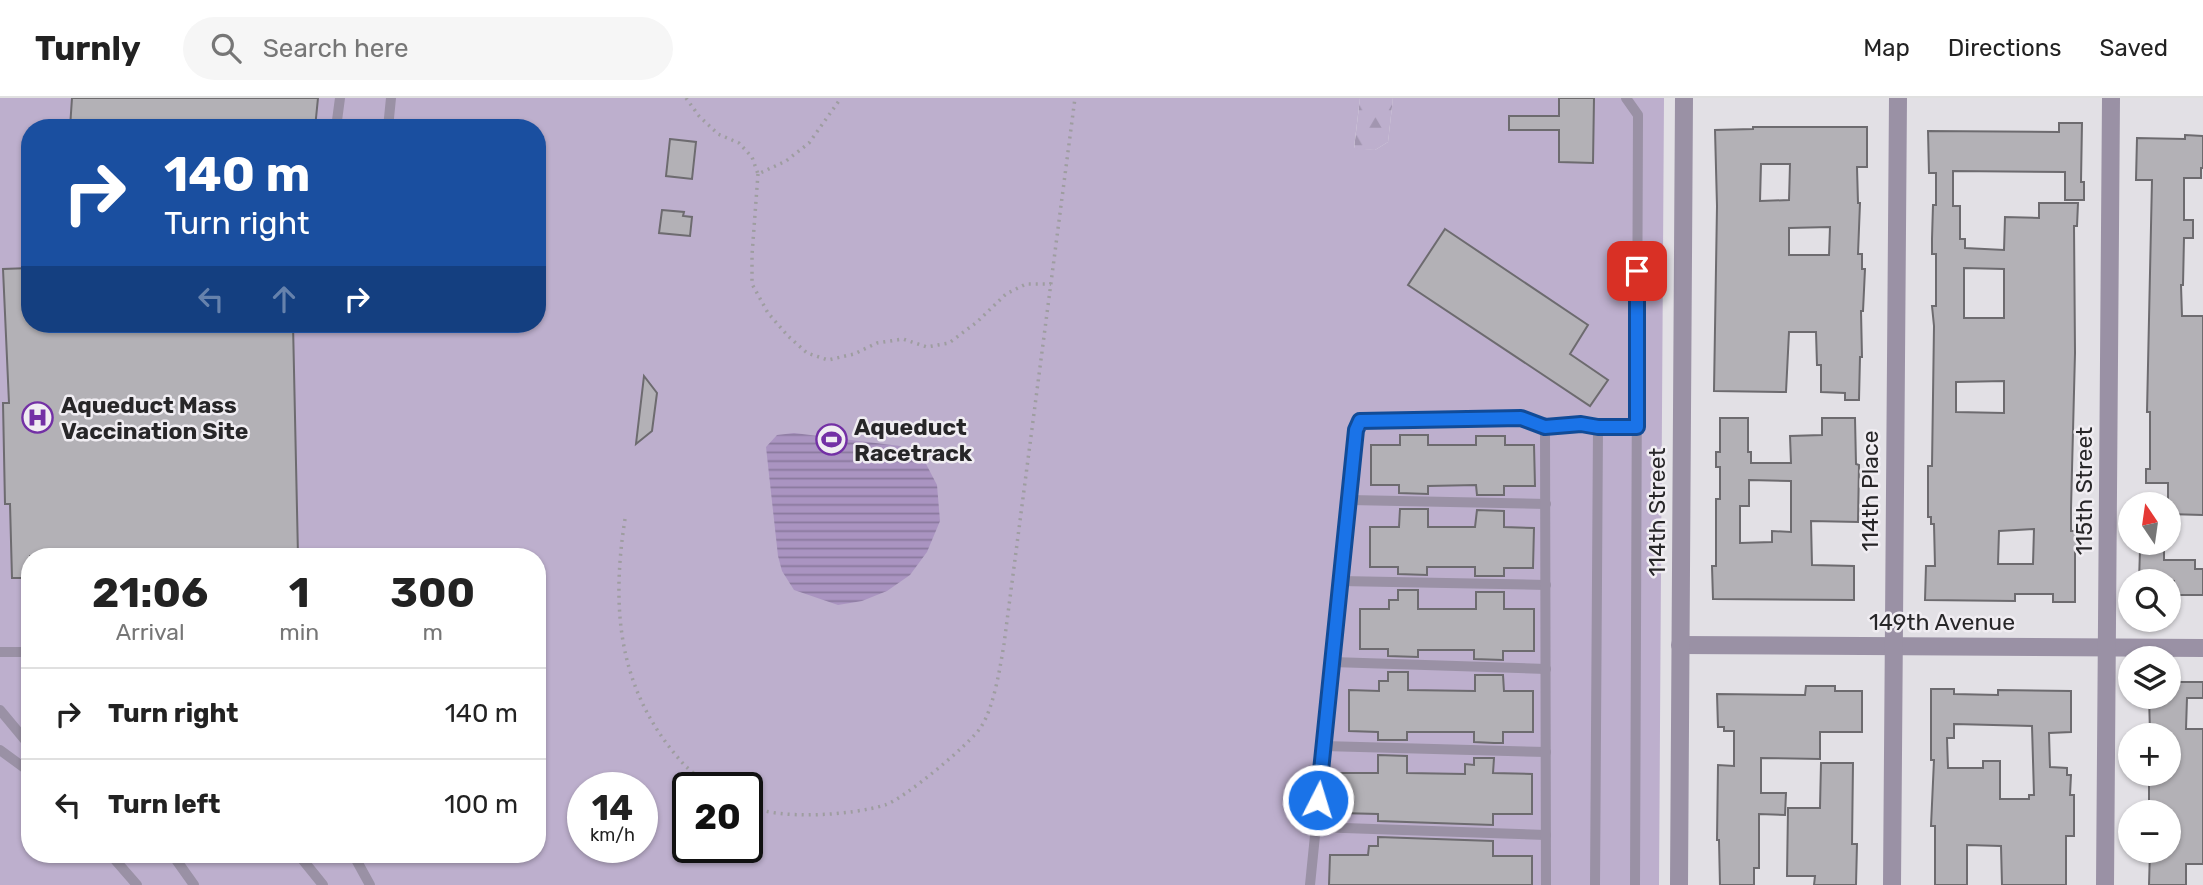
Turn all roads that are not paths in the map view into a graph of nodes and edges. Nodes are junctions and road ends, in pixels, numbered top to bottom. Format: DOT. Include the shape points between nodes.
graph roads {
  1 [pos="340,98"];
  2 [pos="391,98"];
  3 [pos="1626,98"];
  4 [pos="1684,98"];
  5 [pos="1898,98"];
  6 [pos="2111,98"];
  7 [pos="338,119"];
  8 [pos="389,119"];
  9 [pos="1545,427"];
  10 [pos="1598,427"];
  11 [pos="1637,427"];
  12 [pos="1349,500"];
  13 [pos="1546,504"];
  14 [pos="1340,581"];
  15 [pos="1546,585"];
  16 [pos="1680,645"];
  17 [pos="1894,646"];
  18 [pos="2107,647"];
  19 [pos="2203,648"];
  20 [pos="0,652"];
  21 [pos="21,652"];
  22 [pos="1332,662"];
  23 [pos="1546,669"];
  24 [pos="0,710"];
  25 [pos="21,735"];
  26 [pos="1323,746"];
  27 [pos="0,750"];
  28 [pos="1546,752"];
  29 [pos="21,765"];
  30 [pos="1315,827"];
  31 [pos="1546,835"];
  32 [pos="118,863"];
  33 [pos="178,863"];
  34 [pos="304,863"];
  35 [pos="358,863"];
  36 [pos="318,883"];
  37 [pos="137,885"];
  38 [pos="194,885"];
  39 [pos="370,885"];
  40 [pos="1310,885"];
  41 [pos="1546,885"];
  42 [pos="1595,885"];
  43 [pos="1635,885"];
  44 [pos="1679,885"];
  45 [pos="1892,885"];
  46 [pos="2105,885"];
  1 -- 7 [label="lane"];
  2 -- 8 [label="lane"];
  3 -- 11 [label="lane" via="1638,115"];
  4 -- 16 [label="street, 114th Street"];
  5 -- 17 [label="street, 114th Place"];
  6 -- 18 [label="street, 115th Street"];
  9 -- 10 [label="lane"];
  9 -- 12 [label="lane" via="1521,418 1360,421"];
  9 -- 13 [label="lane"];
  10 -- 11 [label="lane"];
  10 -- 42 [label="lane"];
  11 -- 43 [label="lane"];
  12 -- 13 [label="lane"];
  12 -- 14 [label="lane"];
  13 -- 15 [label="lane"];
  14 -- 15 [label="lane"];
  14 -- 22 [label="lane"];
  15 -- 23 [label="lane"];
  16 -- 17 [label="street, 149th Avenue"];
  16 -- 44 [label="street, 114th Street"];
  17 -- 18 [label="street, 149th Avenue"];
  17 -- 45 [label="street, 114th Place"];
  18 -- 19 [label="street, 149th Avenue"];
  18 -- 46 [label="street, 115th Street"];
  20 -- 21 [label="lane"];
  22 -- 23 [label="lane"];
  22 -- 26 [label="lane"];
  23 -- 28 [label="lane"];
  24 -- 25 [label="lane"];
  26 -- 28 [label="lane"];
  26 -- 30 [label="lane"];
  27 -- 29 [label="lane"];
  28 -- 31 [label="lane"];
  30 -- 31 [label="lane"];
  30 -- 40 [label="lane"];
  31 -- 41 [label="lane"];
  32 -- 37 [label="lane"];
  33 -- 38 [label="lane"];
  34 -- 36 [label="lane"];
  35 -- 39 [label="lane"];
}
